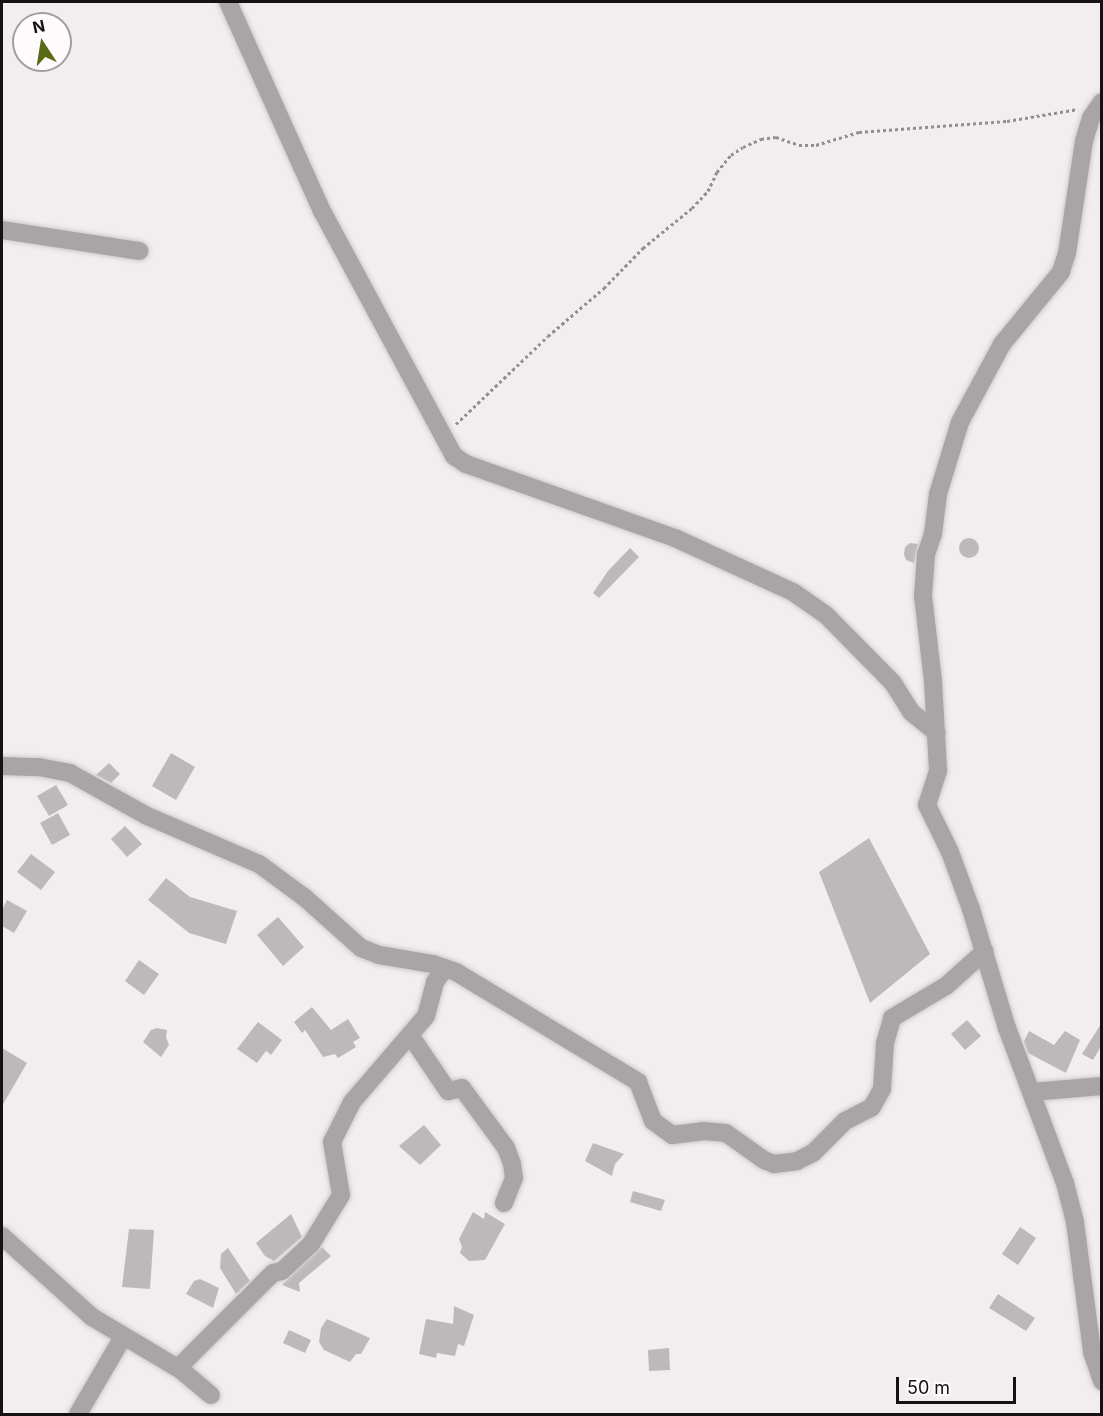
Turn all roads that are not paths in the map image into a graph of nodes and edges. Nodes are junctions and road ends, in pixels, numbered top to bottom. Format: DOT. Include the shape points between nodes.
graph roads {
  1 [pos="228,2"];
  2 [pos="1100,103"];
  3 [pos="2,230"];
  4 [pos="139,251"];
  5 [pos="937,733"];
  6 [pos="2,766"];
  7 [pos="985,951"];
  8 [pos="445,968"];
  9 [pos="410,1035"];
  10 [pos="1101,1086"];
  11 [pos="1032,1092"];
  12 [pos="504,1203"];
  13 [pos="2,1236"];
  14 [pos="123,1337"];
  15 [pos="178,1368"];
  16 [pos="1101,1381"];
  17 [pos="211,1395"];
  18 [pos="78,1414"];
  1 -- 5 [label="street" via="322,211 441,438 460,461 675,538 794,592 826,615 893,683 911,712"];
  2 -- 5 [label="street" via="1091,118 1082,150 1061,272 1002,344 966,407 938,494 926,554 923,596"];
  3 -- 4 [label="street"];
  5 -- 7 [label="street" via="938,771 927,805 950,852"];
  6 -- 8 [label="street" via="70,773 145,815 259,864 304,897 361,948"];
  7 -- 8 [label="street" via="946,986 892,1018 885,1043 882,1089 872,1107 845,1121 813,1154 774,1164 726,1133 703,1131 680,1136 665,1132 653,1121 638,1082 473,980"];
  7 -- 11 [label="street" via="1007,1028"];
  8 -- 9 [label="street" via="435,982 426,1016"];
  9 -- 12 [label="street" via="448,1091 462,1088 506,1148 514,1178"];
  9 -- 15 [label="street" via="352,1102 332,1142 341,1195 311,1244 282,1271 273,1273"];
  10 -- 11 [label="street"];
  11 -- 16 [label="street" via="1075,1222 1092,1352"];
  13 -- 14 [label="street" via="92,1317"];
  14 -- 15 [label="street"];
  14 -- 18 [label="street"];
  15 -- 17 [label="street"];
}
